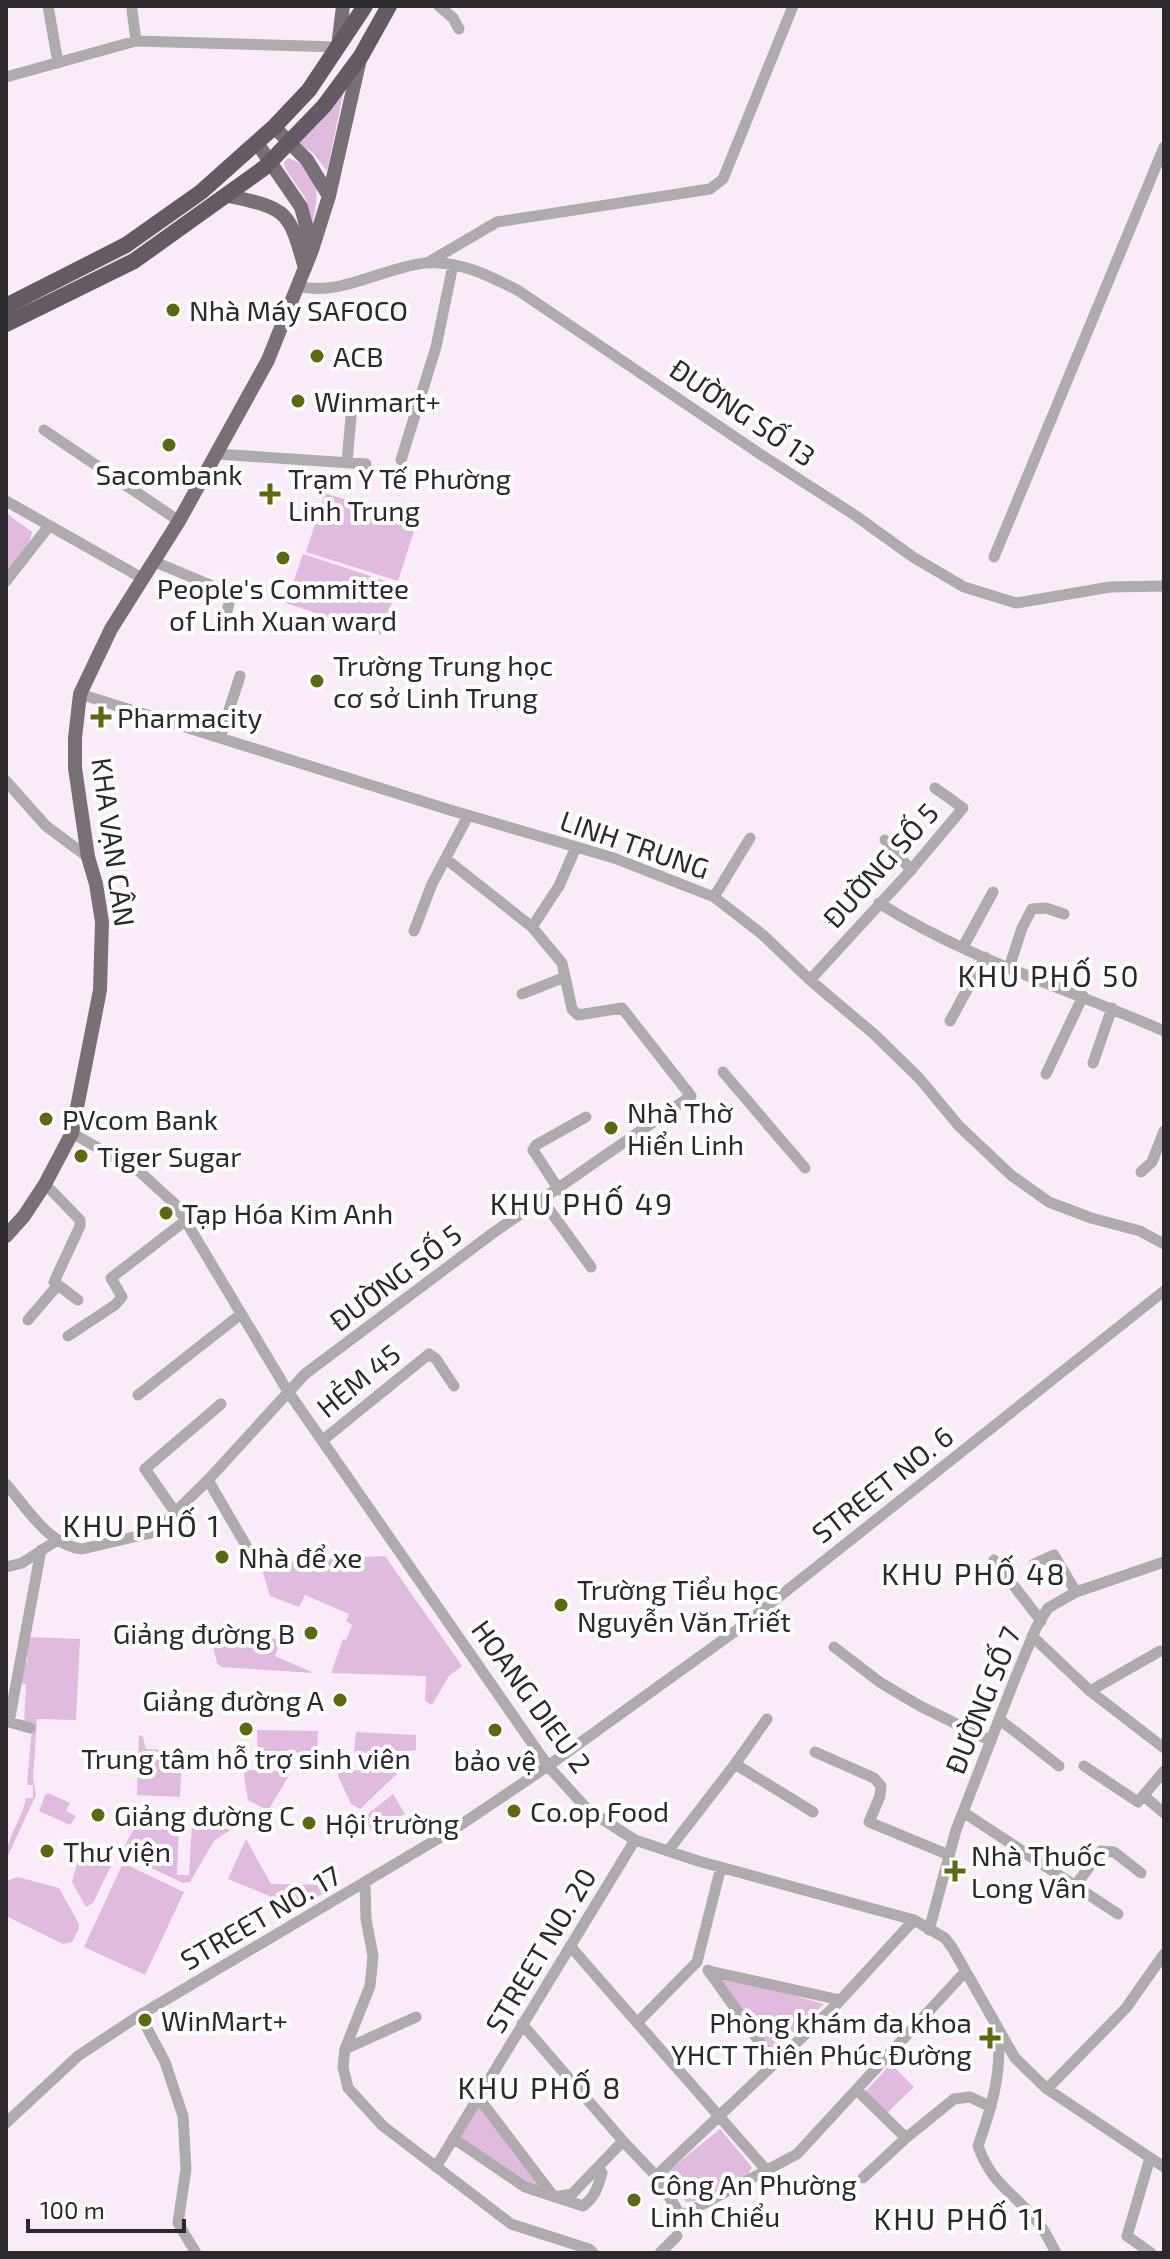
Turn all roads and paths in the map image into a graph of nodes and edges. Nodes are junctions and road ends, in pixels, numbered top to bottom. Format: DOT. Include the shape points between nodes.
graph roads {
  1 [pos="48,6"];
  2 [pos="343,6"];
  3 [pos="365,6"];
  4 [pos="389,6"];
  5 [pos="439,6"];
  6 [pos="793,6"];
  7 [pos="132,10"];
  8 [pos="459,29"];
  9 [pos="136,41"];
  10 [pos="338,47"];
  11 [pos="361,56"];
  12 [pos="58,63"];
  13 [pos="6,77"];
  14 [pos="274,127"];
  15 [pos="291,142"];
  16 [pos="257,143"];
  17 [pos="1164,147"];
  18 [pos="269,163"];
  19 [pos="228,196"];
  20 [pos="329,196"];
  21 [pos="312,250"];
  22 [pos="426,263"];
  23 [pos="453,265"];
  24 [pos="305,268"];
  25 [pos="297,286"];
  26 [pos="6,306"];
  27 [pos="6,324"];
  28 [pos="351,417"];
  29 [pos="44,430"];
  30 [pos="217,454"];
  31 [pos="401,460"];
  32 [pos="347,462"];
  33 [pos="366,464"];
  34 [pos="6,501"];
  35 [pos="179,521"];
  36 [pos="49,526"];
  37 [pos="994,557"];
  38 [pos="153,561"];
  39 [pos="142,578"];
  40 [pos="6,581"];
  41 [pos="1164,586"];
  42 [pos="226,615"];
  43 [pos="240,676"];
  44 [pos="80,694"];
  45 [pos="220,738"];
  46 [pos="6,781"];
  47 [pos="935,788"];
  48 [pos="468,816"];
  49 [pos="750,838"];
  50 [pos="885,840"];
  51 [pos="576,847"];
  52 [pos="88,857"];
  53 [pos="446,859"];
  54 [pos="911,870"];
  55 [pos="993,892"];
  56 [pos="714,897"];
  57 [pos="879,903"];
  58 [pos="1064,914"];
  59 [pos="532,927"];
  60 [pos="414,931"];
  61 [pos="963,947"];
  62 [pos="985,957"];
  63 [pos="1009,968"];
  64 [pos="565,977"];
  65 [pos="810,980"];
  66 [pos="522,994"];
  67 [pos="1083,996"];
  68 [pos="1112,1008"];
  69 [pos="950,1021"];
  70 [pos="1164,1031"];
  71 [pos="1093,1063"];
  72 [pos="723,1072"];
  73 [pos="1046,1074"];
  74 [pos="586,1117"];
  75 [pos="1164,1131"];
  76 [pos="72,1133"];
  77 [pos="805,1168"];
  78 [pos="1141,1172"];
  79 [pos="45,1184"];
  80 [pos="559,1190"];
  81 [pos="543,1201"];
  82 [pos="185,1221"];
  83 [pos="6,1236"];
  84 [pos="1164,1244"];
  85 [pos="591,1267"];
  86 [pos="57,1286"];
  87 [pos="1164,1291"];
  88 [pos="78,1300"];
  89 [pos="241,1314"];
  90 [pos="28,1320"];
  91 [pos="68,1336"];
  92 [pos="454,1386"];
  93 [pos="287,1390"];
  94 [pos="138,1395"];
  95 [pos="221,1404"];
  96 [pos="323,1440"];
  97 [pos="208,1480"];
  98 [pos="6,1484"];
  99 [pos="175,1512"];
  100 [pos="56,1541"];
  101 [pos="41,1550"];
  102 [pos="251,1554"];
  103 [pos="994,1560"];
  104 [pos="1164,1562"];
  105 [pos="1034,1564"];
  106 [pos="6,1567"];
  107 [pos="1076,1592"];
  108 [pos="1041,1621"];
  109 [pos="1032,1636"];
  110 [pos="834,1647"];
  111 [pos="1160,1651"];
  112 [pos="1090,1691"];
  113 [pos="767,1719"];
  114 [pos="999,1719"];
  115 [pos="30,1728"];
  116 [pos="991,1741"];
  117 [pos="1164,1748"];
  118 [pos="815,1752"];
  119 [pos="735,1764"];
  120 [pos="548,1766"];
  121 [pos="1059,1766"];
  122 [pos="1084,1766"];
  123 [pos="1164,1771"];
  124 [pos="1145,1797"];
  125 [pos="813,1812"];
  126 [pos="963,1812"];
  127 [pos="1164,1813"];
  128 [pos="635,1840"];
  129 [pos="668,1851"];
  130 [pos="949,1855"];
  131 [pos="721,1867"];
  132 [pos="1141,1873"];
  133 [pos="365,1884"];
  134 [pos="1075,1886"];
  135 [pos="1118,1914"];
  136 [pos="914,1920"];
  137 [pos="929,1930"];
  138 [pos="570,1946"];
  139 [pos="1164,1954"];
  140 [pos="697,1962"];
  141 [pos="709,1971"];
  142 [pos="965,1972"];
  143 [pos="840,2000"];
  144 [pos="140,2015"];
  145 [pos="416,2017"];
  146 [pos="637,2023"];
  147 [pos="522,2024"];
  148 [pos="997,2030"];
  149 [pos="345,2049"];
  150 [pos="775,2064"];
  151 [pos="1047,2089"];
  152 [pos="857,2090"];
  153 [pos="478,2097"];
  154 [pos="991,2107"];
  155 [pos="719,2118"];
  156 [pos="6,2123"];
  157 [pos="453,2138"];
  158 [pos="906,2138"];
  159 [pos="623,2141"];
  160 [pos="1150,2158"];
  161 [pos="436,2167"];
  162 [pos="598,2167"];
  163 [pos="1164,2167"];
  164 [pos="767,2171"];
  165 [pos="656,2176"];
  166 [pos="863,2178"];
  167 [pos="554,2197"];
  168 [pos="677,2236"];
  169 [pos="196,2253"];
  170 [pos="593,2253"];
  171 [pos="660,2253"];
  172 [pos="1056,2253"];
  173 [pos="1151,2253"];
  1 -- 12 [label="street"];
  2 -- 10 [label="main road"];
  3 -- 10 [label="highway"];
  4 -- 11 [label="highway"];
  5 -- 8 [label="street"];
  6 -- 22 [label="street" via="723,179 710,189 497,222"];
  7 -- 9 [label="street"];
  9 -- 10 [label="street"];
  9 -- 12 [label="street"];
  10 -- 14 [label="highway" via="309,90"];
  11 -- 15 [label="highway"];
  11 -- 20 [label="main road, KHA VẠN CÂN"];
  12 -- 13 [label="street"];
  14 -- 15 [label="main road"];
  14 -- 16 [label="highway"];
  15 -- 18 [label="highway"];
  15 -- 20 [label="main road"];
  16 -- 18 [label="main road"];
  16 -- 26 [label="highway" via="201,192 126,245"];
  17 -- 37 [label="street"];
  18 -- 19 [label="highway"];
  18 -- 21 [label="main road" via="301,207"];
  19 -- 24 [label="main road" via="281,211 290,221"];
  19 -- 27 [label="highway" via="134,261"];
  20 -- 21 [label="main road, KHA VẠN CÂN"];
  21 -- 24 [label="main road, KHA VẠN CÂN"];
  22 -- 23 [label="street, ĐƯỜNG SỐ 13"];
  22 -- 25 [label="street, ĐƯỜNG SỐ 13" via="324,289"];
  23 -- 31 [label="street" via="436,347"];
  23 -- 41 [label="street, ĐƯỜNG SỐ 13" via="519,291 964,587 1016,603 1110,587"];
  24 -- 25 [label="main road, KHA VẠN CÂN"];
  25 -- 30 [label="main road, KHA VẠN CÂN" via="268,360"];
  28 -- 32 [label="street"];
  29 -- 35 [label="street"];
  30 -- 32 [label="street"];
  30 -- 35 [label="main road, KHA VẠN CÂN"];
  32 -- 33 [label="street"];
  34 -- 36 [label="street"];
  35 -- 38 [label="main road, KHA VẠN CÂN"];
  36 -- 39 [label="street"];
  36 -- 40 [label="street"];
  38 -- 39 [label="main road, KHA VẠN CÂN"];
  38 -- 42 [label="street" via="227,592"];
  39 -- 44 [label="main road, KHA VẠN CÂN"];
  43 -- 45 [label="street"];
  44 -- 45 [label="street, LINH TRUNG"];
  44 -- 52 [label="main road, KHA VẠN CÂN" via="75,768"];
  45 -- 48 [label="street, LINH TRUNG"];
  46 -- 52 [label="street" via="46,826"];
  47 -- 54 [label="street, ĐƯỜNG SỐ 5" via="963,808"];
  48 -- 51 [label="street, LINH TRUNG"];
  48 -- 53 [label="street"];
  49 -- 56 [label="street"];
  50 -- 54 [label="street"];
  51 -- 56 [label="street, LINH TRUNG"];
  51 -- 59 [label="street"];
  52 -- 76 [label="main road, KHA VẠN CÂN" via="102,922 100,990"];
  53 -- 59 [label="street"];
  53 -- 60 [label="street"];
  54 -- 57 [label="street, ĐƯỜNG SỐ 5"];
  55 -- 61 [label="street"];
  56 -- 65 [label="street, LINH TRUNG"];
  57 -- 61 [label="street"];
  57 -- 65 [label="street, ĐƯỜNG SỐ 5"];
  58 -- 63 [label="street" via="1032,909"];
  59 -- 64 [label="street" via="562,963"];
  61 -- 62 [label="street"];
  62 -- 63 [label="street"];
  62 -- 69 [label="street"];
  63 -- 67 [label="street"];
  64 -- 66 [label="street"];
  64 -- 80 [label="street, ĐƯỜNG SỐ 5" via="578,1015 622,1008 691,1096"];
  65 -- 84 [label="street, LINH TRUNG" via="875,1035 1012,1176 1049,1202"];
  67 -- 68 [label="street"];
  67 -- 73 [label="street"];
  68 -- 70 [label="street"];
  68 -- 71 [label="street"];
  72 -- 77 [label="street"];
  74 -- 80 [label="street" via="533,1150"];
  75 -- 78 [label="street" via="1152,1162"];
  76 -- 79 [label="main road, KHA VẠN CÂN"];
  76 -- 82 [label="street, HOANG DIEU 2" via="140,1172 176,1205"];
  79 -- 83 [label="main road, KHA VẠN CÂN"];
  79 -- 86 [label="street" via="80,1220 55,1277"];
  80 -- 81 [label="street, ĐƯỜNG SỐ 5"];
  81 -- 85 [label="street"];
  81 -- 93 [label="street, ĐƯỜNG SỐ 5"];
  82 -- 89 [label="street, HOANG DIEU 2"];
  82 -- 91 [label="street" via="111,1278 122,1297"];
  86 -- 88 [label="street"];
  86 -- 90 [label="street"];
  87 -- 120 [label="street, STREET NO. 6" via="741,1627"];
  89 -- 93 [label="street, HOANG DIEU 2"];
  89 -- 94 [label="street"];
  92 -- 96 [label="street, HẺM 45" via="429,1354"];
  93 -- 96 [label="street, HOANG DIEU 2"];
  93 -- 97 [label="street, ĐƯỜNG SỐ 5"];
  95 -- 99 [label="street" via="145,1469"];
  96 -- 120 [label="street, HOANG DIEU 2"];
  97 -- 99 [label="street, ĐƯỜNG SỐ 5"];
  97 -- 102 [label="street"];
  98 -- 100 [label="street"];
  99 -- 100 [label="street, ĐƯỜNG SỐ 5" via="155,1532 118,1542 82,1549"];
  100 -- 101 [label="street"];
  101 -- 106 [label="street"];
  101 -- 115 [label="street" via="9,1722"];
  103 -- 108 [label="street"];
  104 -- 107 [label="street, ĐƯỜNG SỐ 7"];
  105 -- 107 [label="street" via="1054,1555"];
  107 -- 108 [label="street, ĐƯỜNG SỐ 7" via="1048,1608"];
  108 -- 109 [label="street, ĐƯỜNG SỐ 7"];
  109 -- 112 [label="street"];
  109 -- 114 [label="street, ĐƯỜNG SỐ 7"];
  110 -- 116 [label="street" via="881,1683"];
  111 -- 112 [label="street"];
  112 -- 117 [label="street"];
  113 -- 119 [label="street"];
  114 -- 116 [label="street, ĐƯỜNG SỐ 7"];
  114 -- 121 [label="street"];
  116 -- 126 [label="street, ĐƯỜNG SỐ 7"];
  118 -- 130 [label="street" via="881,1786 869,1822"];
  119 -- 125 [label="street"];
  119 -- 129 [label="street"];
  120 -- 128 [label="street, HOANG DIEU 2" via="588,1810"];
  120 -- 133 [label="street, STREET NO. 17"];
  122 -- 124 [label="street" via="1138,1802"];
  123 -- 124 [label="street"];
  124 -- 127 [label="street"];
  126 -- 130 [label="street, ĐƯỜNG SỐ 7"];
  126 -- 134 [label="street"];
  128 -- 129 [label="street, HOANG DIEU 2"];
  128 -- 138 [label="street, STREET NO. 20"];
  129 -- 131 [label="street, HOANG DIEU 2"];
  130 -- 137 [label="street, ĐƯỜNG SỐ 7"];
  131 -- 136 [label="street, HOANG DIEU 2"];
  131 -- 140 [label="street"];
  132 -- 134 [label="street" via="1114,1852 1101,1851"];
  133 -- 144 [label="street, STREET NO. 17"];
  133 -- 149 [label="street" via="373,1956 370,1986"];
  134 -- 135 [label="street"];
  136 -- 137 [label="street, HOANG DIEU 2"];
  136 -- 143 [label="street"];
  137 -- 142 [label="street, HOANG DIEU 2" via="945,1938"];
  138 -- 146 [label="street"];
  138 -- 147 [label="street, STREET NO. 20"];
  139 -- 151 [label="street" via="1126,2008"];
  140 -- 141 [label="street"];
  140 -- 146 [label="street"];
  141 -- 143 [label="street"];
  141 -- 150 [label="street"];
  142 -- 148 [label="street, HOANG DIEU 2"];
  142 -- 152 [label="street"];
  143 -- 150 [label="street"];
  144 -- 156 [label="street, STREET NO. 17" via="78,2056"];
  144 -- 169 [label="street" via="165,2062 183,2116 186,2169 178,2223"];
  145 -- 149 [label="street"];
  146 -- 155 [label="street"];
  147 -- 153 [label="street, STREET NO. 20"];
  147 -- 159 [label="street"];
  148 -- 151 [label="street, HOANG DIEU 2" via="1015,2058"];
  148 -- 154 [label="street" via="1000,2059"];
  149 -- 161 [label="street" via="348,2088 383,2126"];
  150 -- 155 [label="street"];
  151 -- 160 [label="street, HOANG DIEU 2"];
  152 -- 158 [label="street"];
  152 -- 164 [label="street" via="797,2154"];
  153 -- 157 [label="street, STREET NO. 20"];
  153 -- 167 [label="street"];
  154 -- 158 [label="street" via="970,2097 954,2099"];
  154 -- 172 [label="street" via="978,2146 983,2161 1035,2219"];
  155 -- 164 [label="street"];
  155 -- 165 [label="street"];
  157 -- 161 [label="street, STREET NO. 20"];
  157 -- 167 [label="street" via="525,2187"];
  158 -- 166 [label="street"];
  159 -- 162 [label="street"];
  159 -- 165 [label="street"];
  160 -- 163 [label="street, HOANG DIEU 2"];
  160 -- 173 [label="street" via="1127,2236"];
  161 -- 170 [label="street" via="511,2224"];
  162 -- 167 [label="street" via="572,2194"];
  162 -- 167 [label="street" via="602,2173 592,2199 583,2206"];
  164 -- 165 [label="street" via="681,2216"];
  168 -- 171 [label="street"];
}
